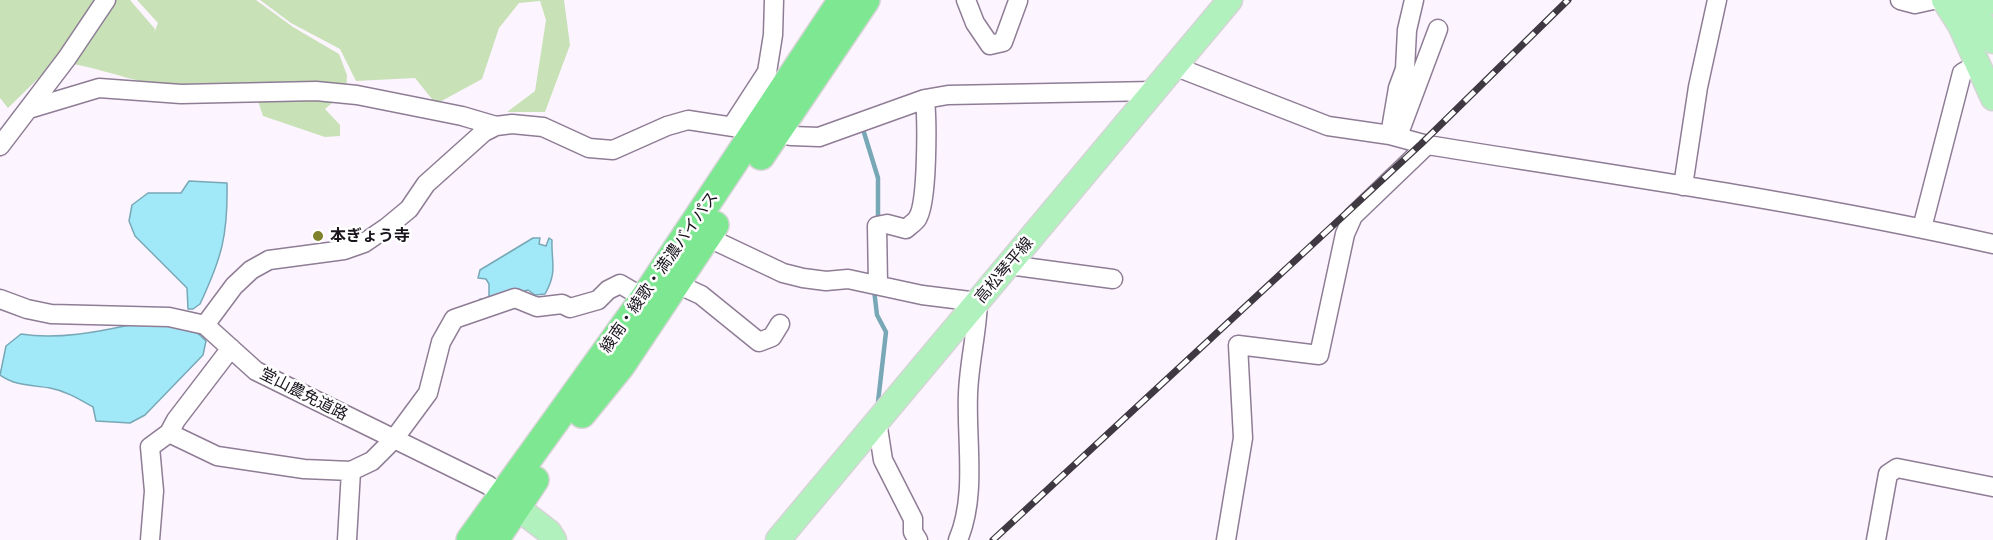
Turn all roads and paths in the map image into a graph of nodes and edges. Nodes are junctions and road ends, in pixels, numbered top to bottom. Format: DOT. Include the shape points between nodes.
graph roads {
  1 [pos="106,0"];
  2 [pos="774,0"];
  3 [pos="842,0"];
  4 [pos="866,0"];
  5 [pos="966,0"];
  6 [pos="1230,0"];
  7 [pos="1414,0"];
  8 [pos="1717,0"];
  9 [pos="1900,0"];
  10 [pos="1933,0"];
  11 [pos="1944,0"];
  12 [pos="1968,0"];
  13 [pos="1977,0"];
  14 [pos="1018,1"];
  15 [pos="1438,28"];
  16 [pos="1993,33"];
  17 [pos="1993,41"];
  18 [pos="1977,64"];
  19 [pos="1174,66"];
  20 [pos="1154,91"];
  21 [pos="1993,98"];
  22 [pos="925,99"];
  23 [pos="29,109"];
  24 [pos="496,126"];
  25 [pos="754,130"];
  26 [pos="1393,136"];
  27 [pos="1427,145"];
  28 [pos="0,146"];
  29 [pos="1683,186"];
  30 [pos="1922,228"];
  31 [pos="707,237"];
  32 [pos="1993,244"];
  33 [pos="1009,265"];
  34 [pos="1113,279"];
  35 [pos="677,284"];
  36 [pos="878,284"];
  37 [pos="644,298"];
  38 [pos="0,299"];
  39 [pos="978,302"];
  40 [pos="780,324"];
  41 [pos="205,325"];
  42 [pos="231,348"];
  43 [pos="877,422"];
  44 [pos="169,433"];
  45 [pos="394,439"];
  46 [pos="351,471"];
  47 [pos="1993,487"];
  48 [pos="509,502"];
  49 [pos="150,540"];
  50 [pos="347,540"];
  51 [pos="470,540"];
  52 [pos="495,540"];
  53 [pos="554,540"];
  54 [pos="778,540"];
  55 [pos="918,540"];
  56 [pos="958,540"];
  57 [pos="1226,540"];
  58 [pos="1876,540"];
  1 -- 23 [label="street"];
  2 -- 25 [label="street" via="773,35"];
  3 -- 25 [label="highway, 綾南・綾歌・満濃バイパス"];
  4 -- 25 [label="highway, 綾南・綾歌・満濃バイパス"];
  5 -- 14 [label="street" via="990,45 1003,42"];
  6 -- 19 [label="main road, 高松琴平線"];
  7 -- 26 [label="street"];
  8 -- 29 [label="street" via="1698,87"];
  9 -- 10 [label="street" via="1915,4"];
  11 -- 18 [label="main road"];
  12 -- 17 [label="main road"];
  13 -- 16 [label="main road"];
  15 -- 26 [label="street"];
  18 -- 21 [label="main road"];
  18 -- 30 [label="street" via="1962,73"];
  19 -- 20 [label="main road, 高松琴平線"];
  19 -- 26 [label="street" via="1328,126"];
  20 -- 22 [label="street" via="948,95"];
  20 -- 33 [label="main road, 高松琴平線"];
  22 -- 25 [label="street" via="819,137"];
  22 -- 36 [label="street" via="923,199 918,218 906,229 887,224 877,226"];
  23 -- 24 [label="street" via="99,88 181,94 316,91 357,95"];
  23 -- 28 [label="street"];
  24 -- 25 [label="street" via="543,127 589,148 613,150 688,120"];
  24 -- 41 [label="street" via="484,132 426,184 409,208 386,228 364,243 344,250 269,260 234,286"];
  25 -- 31 [label="highway, 綾南・綾歌・満濃バイパス"];
  25 -- 37 [label="highway, 綾南・綾歌・満濃バイパス"];
  26 -- 27 [label="street"];
  27 -- 29 [label="street"];
  27 -- 57 [label="street" via="1353,216 1344,234 1318,355 1238,345 1243,438"];
  29 -- 30 [label="street"];
  30 -- 32 [label="street"];
  31 -- 35 [label="highway, 綾南・綾歌・満濃バイパス"];
  31 -- 36 [label="street" via="783,273 826,281 848,279"];
  33 -- 34 [label="street"];
  33 -- 39 [label="main road, 高松琴平線"];
  35 -- 37 [label="street"];
  35 -- 40 [label="street" via="701,295 759,342 772,337"];
  35 -- 48 [label="highway, 綾南・綾歌・満濃バイパス"];
  36 -- 39 [label="street"];
  37 -- 45 [label="street" via="620,284 598,300 570,308 562,304 537,307 515,298 454,319 441,342 428,393"];
  37 -- 48 [label="highway, 綾南・綾歌・満濃バイパス"];
  38 -- 41 [label="street, 堂山農免道路" via="51,314 169,317"];
  39 -- 43 [label="main road, 高松琴平線"];
  39 -- 56 [label="street" via="968,392 968,482"];
  41 -- 42 [label="street, 堂山農免道路"];
  42 -- 44 [label="street"];
  42 -- 45 [label="street, 堂山農免道路" via="256,371"];
  43 -- 54 [label="main road, 高松琴平線"];
  43 -- 55 [label="street" via="883,460 913,519"];
  44 -- 46 [label="street" via="217,456 304,469"];
  44 -- 49 [label="street" via="150,447 154,491"];
  45 -- 46 [label="street" via="372,461"];
  45 -- 48 [label="street, 堂山農免道路" via="488,485"];
  46 -- 50 [label="street"];
  47 -- 58 [label="street" via="1897,468 1888,474"];
  48 -- 51 [label="highway, 綾南・綾歌・満濃バイパス"];
  48 -- 52 [label="highway, 綾南・綾歌・満濃バイパス"];
  48 -- 53 [label="main road"];
}
